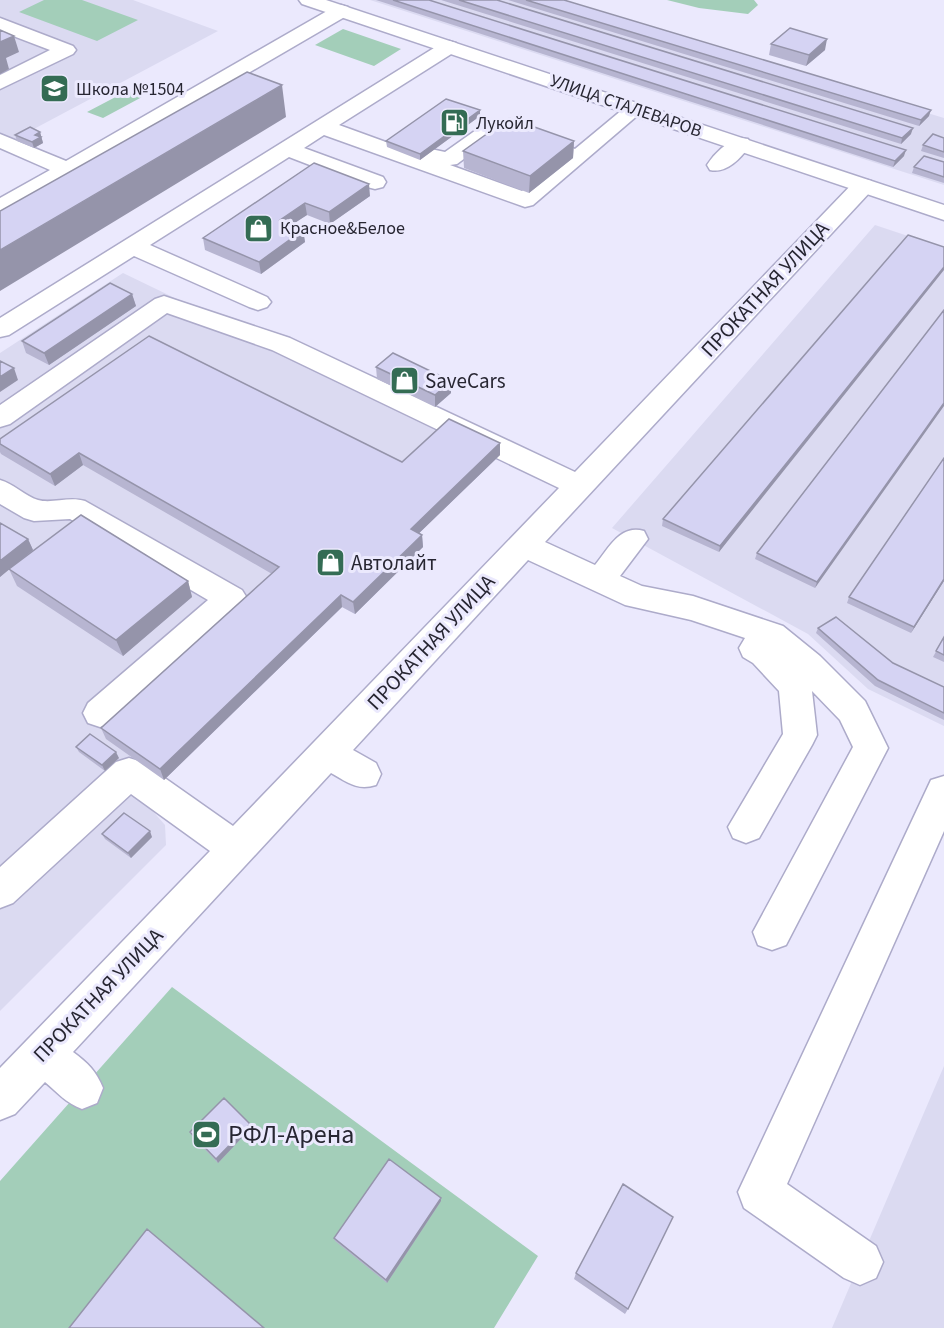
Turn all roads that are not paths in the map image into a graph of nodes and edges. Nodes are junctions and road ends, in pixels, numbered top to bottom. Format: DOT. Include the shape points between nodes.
graph roads {
  1 [pos="308,0"];
  2 [pos="341,11"];
  3 [pos="0,24"];
  4 [pos="449,47"];
  5 [pos="0,83"];
  6 [pos="635,109"];
  7 [pos="322,127"];
  8 [pos="0,140"];
  9 [pos="740,144"];
  10 [pos="287,148"];
  11 [pos="426,155"];
  12 [pos="578,157"];
  13 [pos="718,165"];
  14 [pos="67,169"];
  15 [pos="375,182"];
  16 [pos="863,186"];
  17 [pos="0,208"];
  18 [pos="944,213"];
  19 [pos="132,246"];
  20 [pos="258,302"];
  21 [pos="0,328"];
  22 [pos="0,418"];
  23 [pos="579,486"];
  24 [pos="0,490"];
  25 [pos="633,539"];
  26 [pos="523,545"];
  27 [pos="600,580"];
  28 [pos="693,608"];
  29 [pos="100,712"];
  30 [pos="327,752"];
  31 [pos="363,774"];
  32 [pos="939,814"];
  33 [pos="746,827"];
  34 [pos="236,849"];
  35 [pos="0,891"];
  36 [pos="772,933"];
  37 [pos="42,1053"];
  38 [pos="82,1088"];
  39 [pos="0,1099"];
  40 [pos="860,1262"];
  1 -- 2 [label="street, УЛИЦА СТАЛЕВАРОВ"];
  2 -- 4 [label="street, УЛИЦА СТАЛЕВАРОВ"];
  2 -- 14 [label="street"];
  3 -- 5 [label="street" via="66,50"];
  4 -- 6 [label="street, УЛИЦА СТАЛЕВАРОВ"];
  4 -- 7 [label="street"];
  6 -- 9 [label="street, УЛИЦА СТАЛЕВАРОВ"];
  6 -- 12 [label="street"];
  7 -- 10 [label="street"];
  7 -- 12 [label="street" via="381,143 525,200"];
  8 -- 14 [label="street"];
  9 -- 13 [label="street"];
  9 -- 16 [label="street, УЛИЦА СТАЛЕВАРОВ"];
  10 -- 15 [label="street"];
  10 -- 19 [label="street"];
  11 -- 12 [label="street" via="449,159 493,127"];
  14 -- 17 [label="street"];
  16 -- 18 [label="street, УЛИЦА СТАЛЕВАРОВ"];
  16 -- 23 [label="street, ПРОКАТНАЯ УЛИЦА"];
  19 -- 20 [label="street"];
  19 -- 21 [label="street"];
  22 -- 23 [label="street" via="164,304 281,344"];
  23 -- 26 [label="street, ПРОКАТНАЯ УЛИЦА"];
  24 -- 29 [label="street" via="34,511 75,508 231,598"];
  25 -- 27 [label="street"];
  26 -- 27 [label="street"];
  26 -- 30 [label="street, ПРОКАТНАЯ УЛИЦА"];
  27 -- 28 [label="street" via="636,597"];
  28 -- 33 [label="street" via="765,654 795,686 800,735"];
  28 -- 36 [label="street" via="778,628 853,711 872,748"];
  30 -- 31 [label="street"];
  30 -- 34 [label="street, ПРОКАТНАЯ УЛИЦА"];
  32 -- 40 [label="street" via="760,1192"];
  34 -- 35 [label="street" via="129,773"];
  34 -- 37 [label="street, ПРОКАТНАЯ УЛИЦА"];
  37 -- 38 [label="street"];
  37 -- 39 [label="street, ПРОКАТНАЯ УЛИЦА"];
}
